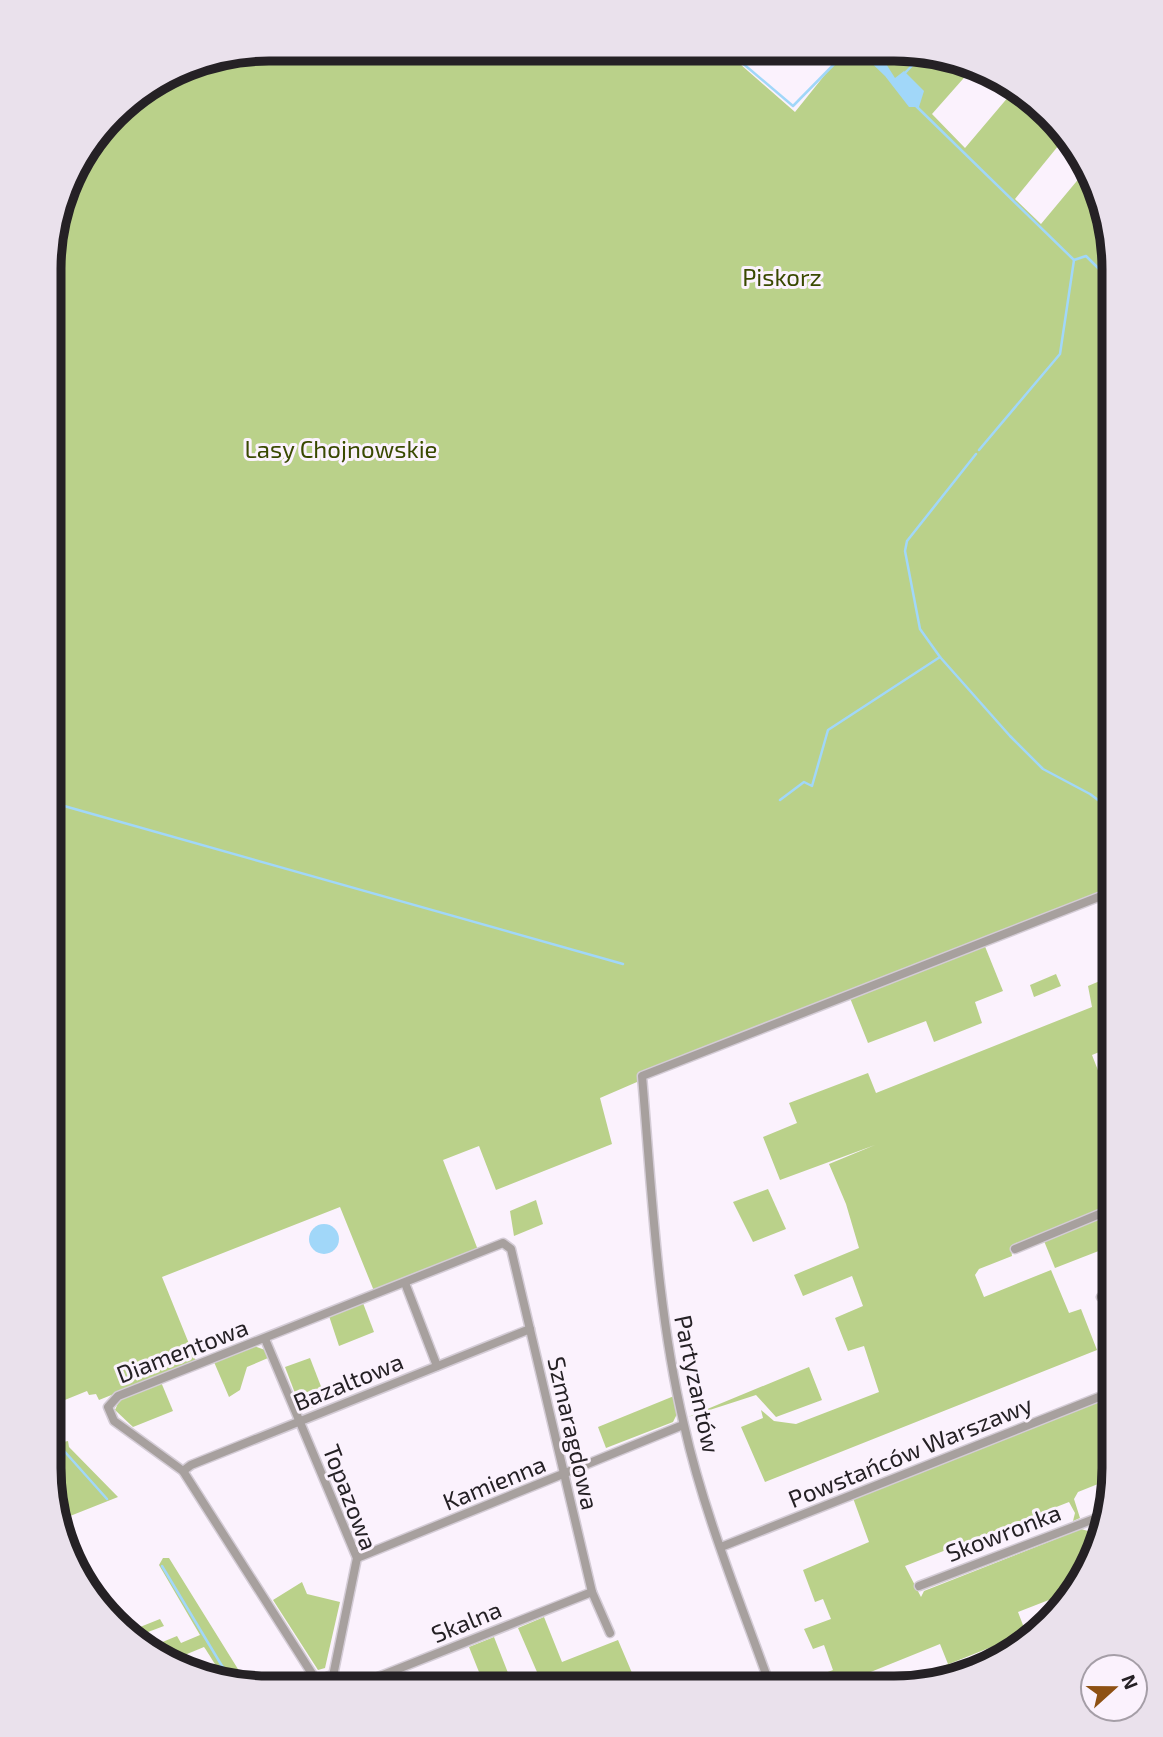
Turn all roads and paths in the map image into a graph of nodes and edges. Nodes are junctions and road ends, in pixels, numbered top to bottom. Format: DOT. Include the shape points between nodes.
graph roads {
  1 [pos="1101,896"];
  2 [pos="1101,1213"];
  3 [pos="503,1244"];
  4 [pos="1015,1249"];
  5 [pos="405,1283"];
  6 [pos="530,1329"];
  7 [pos="265,1339"];
  8 [pos="437,1366"];
  9 [pos="1101,1396"];
  10 [pos="300,1421"];
  11 [pos="684,1425"];
  12 [pos="183,1471"];
  13 [pos="564,1474"];
  14 [pos="1095,1519"];
  15 [pos="721,1547"];
  16 [pos="357,1558"];
  17 [pos="919,1586"];
  18 [pos="592,1592"];
  19 [pos="610,1633"];
  20 [pos="309,1676"];
  21 [pos="333,1676"];
  22 [pos="380,1676"];
  23 [pos="767,1676"];
  1 -- 11 [label="street, Partyzantów" via="642,1076 659,1283"];
  2 -- 4 [label="street"];
  3 -- 5 [label="street, Diamentowa"];
  3 -- 6 [label="street, Szmaragdowa" via="511,1249"];
  5 -- 7 [label="street, Diamentowa"];
  5 -- 8 [label="street"];
  6 -- 8 [label="street, Bazaltowa"];
  6 -- 13 [label="street, Szmaragdowa"];
  7 -- 10 [label="street, Topazowa"];
  7 -- 12 [label="street, Diamentowa" via="111,1401 107,1409 114,1421"];
  8 -- 10 [label="street, Bazaltowa"];
  9 -- 15 [label="street, Powstańców Warszawy"];
  10 -- 12 [label="street, Bazaltowa"];
  10 -- 16 [label="street, Topazowa"];
  11 -- 13 [label="street, Kamienna"];
  11 -- 15 [label="street, Partyzantów"];
  12 -- 20 [label="street, Diamentowa"];
  13 -- 16 [label="street, Kamienna"];
  13 -- 18 [label="street, Szmaragdowa"];
  14 -- 17 [label="street, Skowronka"];
  15 -- 23 [label="street, Partyzantów"];
  16 -- 21 [label="street, Topazowa"];
  18 -- 19 [label="street, Szmaragdowa"];
  18 -- 22 [label="street, Skalna"];
}
